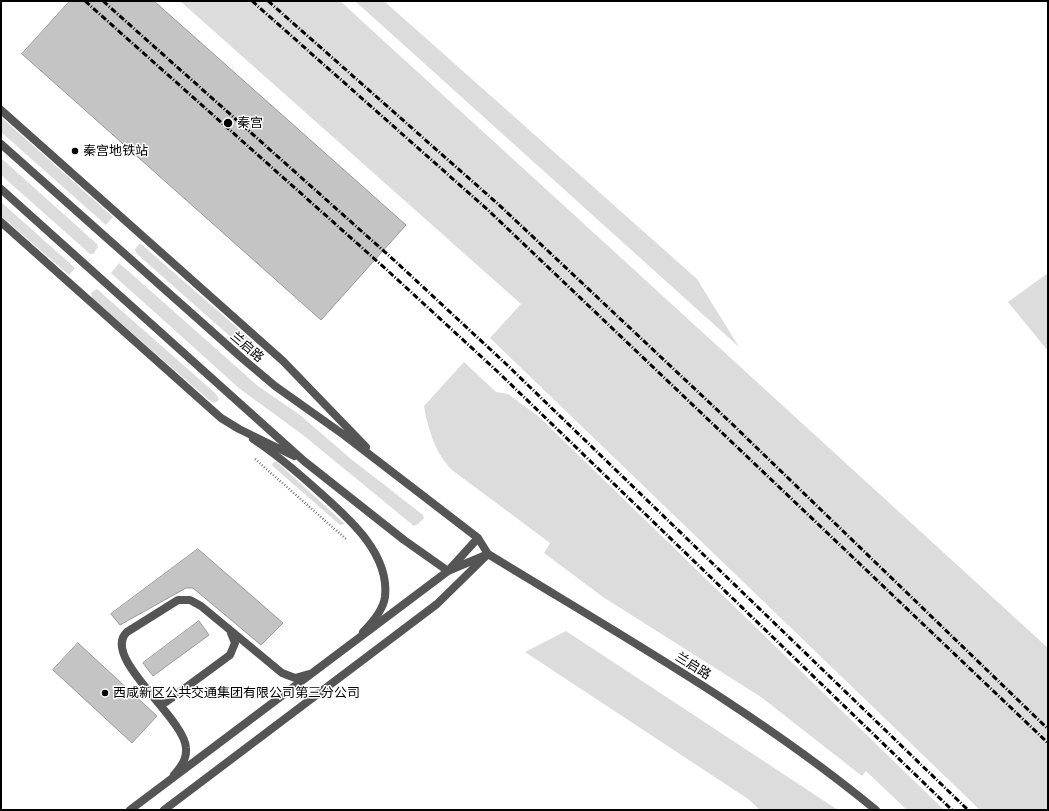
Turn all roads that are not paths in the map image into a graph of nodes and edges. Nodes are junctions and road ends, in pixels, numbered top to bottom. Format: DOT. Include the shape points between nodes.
graph roads {
  1 [pos="1,110"];
  2 [pos="1,144"];
  3 [pos="1,189"];
  4 [pos="1,222"];
  5 [pos="239,429"];
  6 [pos="304,461"];
  7 [pos="395,475"];
  8 [pos="478,538"];
  9 [pos="488,554"];
  10 [pos="448,571"];
  11 [pos="230,630"];
  12 [pos="353,642"];
  13 [pos="313,672"];
  14 [pos="154,699"];
  15 [pos="169,780"];
  16 [pos="130,810"];
  17 [pos="164,810"];
  18 [pos="876,810"];
  1 -- 7 [label="street" via="284,361"];
  2 -- 7 [label="street, 兰启路" via="242,359"];
  3 -- 6 [label="street"];
  4 -- 5 [label="street" via="208,408"];
  5 -- 6 [label="street"];
  5 -- 12 [label="street" via="277,455 346,516 367,540 374,553 384,584 382,608"];
  6 -- 10 [label="street" via="404,540"];
  7 -- 8 [label="street, 兰启路"];
  8 -- 9 [label="street, 兰启路"];
  8 -- 10 [label="street"];
  9 -- 10 [label="street"];
  9 -- 17 [label="street" via="437,604"];
  9 -- 18 [label="street, 兰启路" via="759,723 842,782"];
  10 -- 12 [label="street"];
  11 -- 13 [label="street" via="282,673 298,678"];
  11 -- 14 [label="street" via="235,643 230,655 166,702"];
  11 -- 14 [label="street" via="201,606 186,600 178,600 127,632 122,639 122,653"];
  12 -- 13 [label="street"];
  13 -- 15 [label="street"];
  14 -- 15 [label="street" via="181,733 186,747 183,763"];
  15 -- 16 [label="street"];
}
